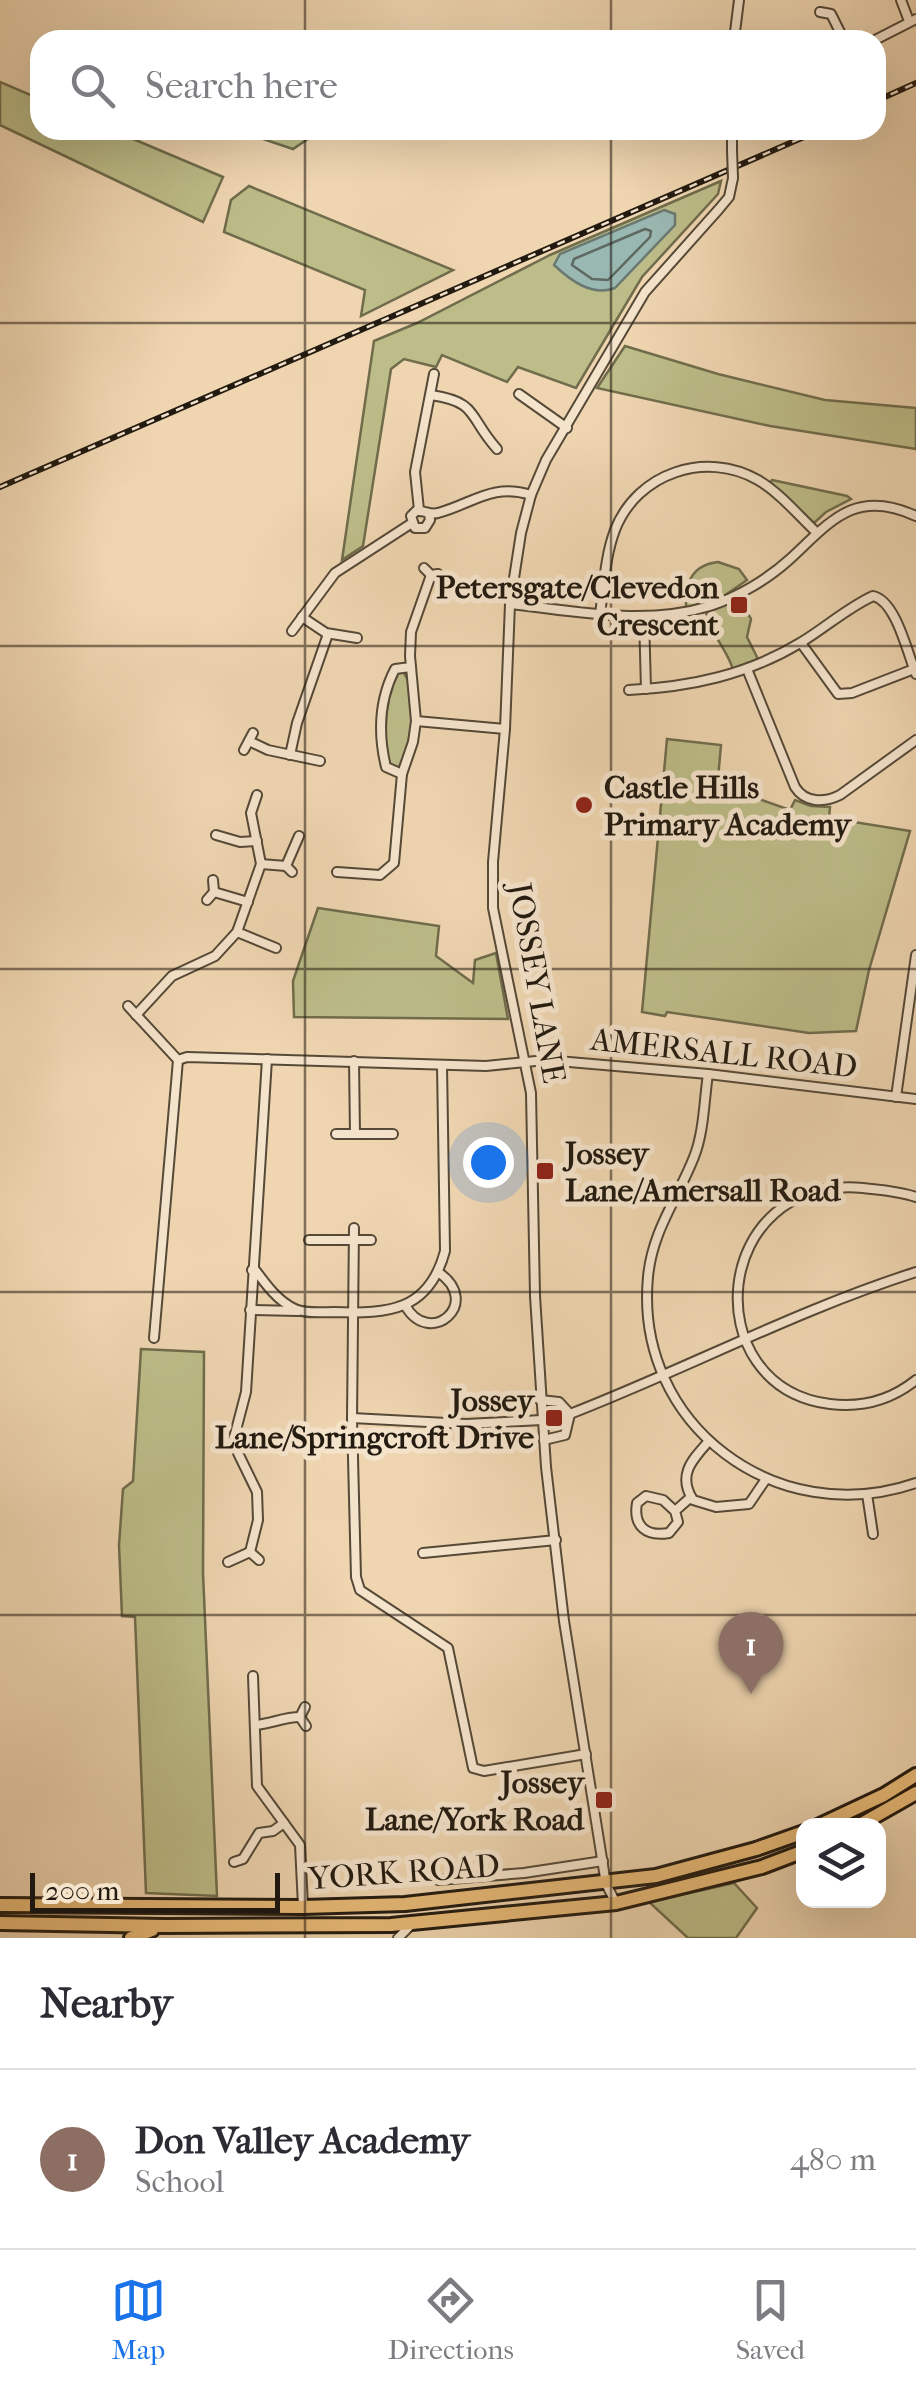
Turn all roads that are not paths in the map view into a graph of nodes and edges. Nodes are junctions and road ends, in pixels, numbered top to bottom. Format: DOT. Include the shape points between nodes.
graph roads {
  1 [pos="738,0"];
  2 [pos="901,0"];
  3 [pos="820,12"];
  4 [pos="913,20"];
  5 [pos="735,30"];
  6 [pos="841,30"];
  7 [pos="886,34"];
  8 [pos="732,140"];
  9 [pos="434,374"];
  10 [pos="519,394"];
  11 [pos="430,395"];
  12 [pos="486,406"];
  13 [pos="474,415"];
  14 [pos="566,428"];
  15 [pos="497,449"];
  16 [pos="531,495"];
  17 [pos="419,510"];
  18 [pos="429,514"];
  19 [pos="916,516"];
  20 [pos="412,524"];
  21 [pos="816,532"];
  22 [pos="431,572"];
  23 [pos="510,604"];
  24 [pos="600,614"];
  25 [pos="644,617"];
  26 [pos="302,618"];
  27 [pos="292,631"];
  28 [pos="328,634"];
  29 [pos="357,638"];
  30 [pos="800,642"];
  31 [pos="411,667"];
  32 [pos="747,669"];
  33 [pos="915,672"];
  34 [pos="646,689"];
  35 [pos="629,690"];
  36 [pos="416,720"];
  37 [pos="504,728"];
  38 [pos="916,740"];
  39 [pos="249,741"];
  40 [pos="290,755"];
  41 [pos="320,761"];
  42 [pos="402,774"];
  43 [pos="256,795"];
  44 [pos="216,835"];
  45 [pos="299,836"];
  46 [pos="257,841"];
  47 [pos="260,864"];
  48 [pos="337,872"];
  49 [pos="213,880"];
  50 [pos="214,892"];
  51 [pos="207,900"];
  52 [pos="248,902"];
  53 [pos="237,932"];
  54 [pos="276,948"];
  55 [pos="916,955"];
  56 [pos="914,971"];
  57 [pos="128,1006"];
  58 [pos="136,1014"];
  59 [pos="178,1060"];
  60 [pos="266,1060"];
  61 [pos="354,1061"];
  62 [pos="527,1061"];
  63 [pos="442,1064"];
  64 [pos="708,1074"];
  65 [pos="896,1097"];
  66 [pos="916,1099"];
  67 [pos="336,1134"];
  68 [pos="355,1134"];
  69 [pos="394,1134"];
  70 [pos="916,1197"];
  71 [pos="354,1228"];
  72 [pos="309,1240"];
  73 [pos="354,1240"];
  74 [pos="371,1240"];
  75 [pos="252,1270"];
  76 [pos="438,1272"];
  77 [pos="916,1272"];
  78 [pos="405,1305"];
  79 [pos="250,1310"];
  80 [pos="298,1311"];
  81 [pos="354,1313"];
  82 [pos="154,1338"];
  83 [pos="746,1340"];
  84 [pos="664,1377"];
  85 [pos="916,1380"];
  86 [pos="540,1400"];
  87 [pos="570,1414"];
  88 [pos="352,1418"];
  89 [pos="542,1420"];
  90 [pos="544,1440"];
  91 [pos="708,1441"];
  92 [pos="766,1479"];
  93 [pos="916,1483"];
  94 [pos="867,1494"];
  95 [pos="690,1496"];
  96 [pos="675,1511"];
  97 [pos="873,1534"];
  98 [pos="556,1540"];
  99 [pos="250,1552"];
  100 [pos="423,1554"];
  101 [pos="259,1560"];
  102 [pos="228,1562"];
  103 [pos="253,1676"];
  104 [pos="254,1690"];
  105 [pos="240,1691"];
  106 [pos="305,1706"];
  107 [pos="300,1717"];
  108 [pos="255,1725"];
  109 [pos="306,1726"];
  110 [pos="586,1754"];
  111 [pos="916,1775"];
  112 [pos="916,1793"];
  113 [pos="835,1818"];
  114 [pos="872,1818"];
  115 [pos="284,1823"];
  116 [pos="250,1826"];
  117 [pos="259,1834"];
  118 [pos="796,1835"];
  119 [pos="796,1854"];
  120 [pos="603,1860"];
  121 [pos="234,1862"];
  122 [pos="724,1876"];
  123 [pos="438,1880"];
  124 [pos="606,1884"];
  125 [pos="616,1903"];
  126 [pos="0,1905"];
  127 [pos="303,1907"];
  128 [pos="77,1918"];
  129 [pos="0,1923"];
  130 [pos="415,1923"];
  131 [pos="374,1926"];
  132 [pos="129,1931"];
  133 [pos="386,1938"];
  134 [pos="398,1938"];
  1 -- 5 [label="street"];
  2 -- 4 [label="street"];
  3 -- 6 [label="street" via="834,10"];
  4 -- 7 [label="street"];
  8 -- 14 [label="street, JOSSEY LANE, bridge" via="729,197 645,292"];
  9 -- 11 [label="street"];
  10 -- 14 [label="street"];
  11 -- 13 [label="street" via="460,401"];
  11 -- 17 [label="street" via="415,472"];
  12 -- 13 [label="street"];
  13 -- 15 [label="street"];
  14 -- 16 [label="street, JOSSEY LANE"];
  16 -- 18 [label="street" via="496,490"];
  16 -- 23 [label="street, JOSSEY LANE"];
  17 -- 18 [label="street"];
  17 -- 20 [label="street"];
  18 -- 20 [label="street" via="425,528"];
  19 -- 21 [label="street" via="863,507 846,510"];
  20 -- 26 [label="street" via="336,573"];
  21 -- 24 [label="street" via="747,474 713,467 678,470 649,485 618,523"];
  21 -- 25 [label="street" via="770,576 732,598"];
  22 -- 31 [label="street" via="412,632"];
  23 -- 24 [label="street"];
  23 -- 37 [label="street, JOSSEY LANE"];
  24 -- 25 [label="street"];
  25 -- 34 [label="street"];
  26 -- 27 [label="street"];
  26 -- 28 [label="street"];
  28 -- 29 [label="street"];
  28 -- 40 [label="street"];
  30 -- 32 [label="street"];
  30 -- 33 [label="street" via="838,694"];
  30 -- 33 [label="street" via="867,598 880,597 890,606"];
  31 -- 36 [label="street"];
  31 -- 42 [label="street" via="392,672 381,720 386,767"];
  32 -- 34 [label="street"];
  32 -- 38 [label="street" via="795,787 808,798 840,795"];
  34 -- 35 [label="street"];
  36 -- 37 [label="street"];
  36 -- 42 [label="street"];
  37 -- 62 [label="street, JOSSEY LANE" via="493,905"];
  39 -- 40 [label="street"];
  40 -- 41 [label="street"];
  42 -- 48 [label="street" via="390,869 372,876"];
  43 -- 46 [label="street"];
  44 -- 46 [label="street"];
  45 -- 47 [label="street" via="289,869"];
  46 -- 47 [label="street"];
  47 -- 52 [label="street"];
  49 -- 50 [label="street"];
  50 -- 51 [label="street"];
  50 -- 52 [label="street"];
  52 -- 53 [label="street"];
  53 -- 54 [label="street"];
  53 -- 58 [label="street" via="214,956 172,976"];
  55 -- 56 [label="street"];
  56 -- 65 [label="street"];
  57 -- 58 [label="street"];
  58 -- 59 [label="street"];
  59 -- 60 [label="street, AMERSALL ROAD"];
  59 -- 82 [label="street"];
  60 -- 61 [label="street, AMERSALL ROAD"];
  60 -- 75 [label="street"];
  61 -- 63 [label="street, AMERSALL ROAD"];
  61 -- 68 [label="street"];
  62 -- 63 [label="street, AMERSALL ROAD"];
  62 -- 64 [label="street, AMERSALL ROAD"];
  62 -- 86 [label="street, JOSSEY LANE"];
  63 -- 76 [label="street" via="446,1232"];
  64 -- 65 [label="street, AMERSALL ROAD"];
  64 -- 84 [label="street" via="698,1147 650,1257 648,1322"];
  65 -- 66 [label="street, AMERSALL ROAD"];
  67 -- 68 [label="street"];
  68 -- 69 [label="street"];
  70 -- 83 [label="street" via="836,1186 777,1211 748,1248 739,1274 736,1304"];
  71 -- 73 [label="street"];
  72 -- 73 [label="street"];
  73 -- 74 [label="street"];
  73 -- 81 [label="street"];
  75 -- 79 [label="street"];
  75 -- 80 [label="street"];
  76 -- 78 [label="street"];
  76 -- 78 [label="street" via="457,1294 446,1318 424,1324"];
  77 -- 83 [label="street"];
  78 -- 81 [label="street"];
  79 -- 80 [label="street"];
  79 -- 99 [label="street" via="246,1392 235,1434 258,1492"];
  80 -- 81 [label="street"];
  81 -- 88 [label="street"];
  83 -- 84 [label="street"];
  83 -- 85 [label="street" via="782,1385 821,1403 878,1401"];
  84 -- 87 [label="street"];
  84 -- 91 [label="street"];
  86 -- 87 [label="street" via="559,1402"];
  86 -- 89 [label="street, JOSSEY LANE"];
  87 -- 90 [label="street" via="564,1434"];
  88 -- 89 [label="street"];
  88 -- 110 [label="street" via="358,1584 364,1596 448,1648 473,1768"];
  89 -- 90 [label="street, JOSSEY LANE"];
  90 -- 98 [label="street, JOSSEY LANE"];
  91 -- 92 [label="street"];
  91 -- 95 [label="street" via="686,1470"];
  92 -- 94 [label="street" via="818,1493"];
  92 -- 95 [label="street" via="749,1504 716,1507"];
  93 -- 94 [label="street"];
  94 -- 97 [label="street"];
  95 -- 96 [label="street"];
  96 -- 96 [label="street" via="678,1522 668,1533 643,1530 636,1518 637,1503 646,1496"];
  98 -- 100 [label="street"];
  98 -- 110 [label="street, JOSSEY LANE"];
  99 -- 101 [label="street"];
  99 -- 102 [label="street"];
  103 -- 104 [label="street"];
  104 -- 105 [label="street"];
  104 -- 108 [label="street"];
  106 -- 107 [label="street"];
  107 -- 108 [label="street"];
  107 -- 109 [label="street"];
  108 -- 115 [label="street" via="256,1786"];
  110 -- 120 [label="street, JOSSEY LANE"];
  111 -- 113 [label="highway"];
  112 -- 114 [label="highway"];
  115 -- 117 [label="street"];
  115 -- 127 [label="street" via="300,1846"];
  116 -- 117 [label="street"];
  117 -- 121 [label="street" via="244,1859"];
  118 -- 124 [label="highway, YORK ROAD" via="702,1865"];
  119 -- 122 [label="highway, YORK ROAD"];
  120 -- 123 [label="street"];
  120 -- 124 [label="street, JOSSEY LANE"];
  122 -- 124 [label="highway" via="632,1888"];
  122 -- 125 [label="highway, YORK ROAD"];
  124 -- 125 [label="street, JOSSEY LANE"];
  124 -- 127 [label="highway, YORK ROAD"];
  125 -- 130 [label="highway, YORK ROAD"];
  126 -- 127 [label="highway, YORK ROAD"];
  126 -- 128 [label="highway"];
  128 -- 129 [label="highway"];
  128 -- 132 [label="highway, YORK ROAD" via="118,1914"];
  130 -- 131 [label="highway, YORK ROAD"];
  130 -- 134 [label="street"];
  131 -- 132 [label="highway, YORK ROAD"];
  131 -- 133 [label="street"];
}
